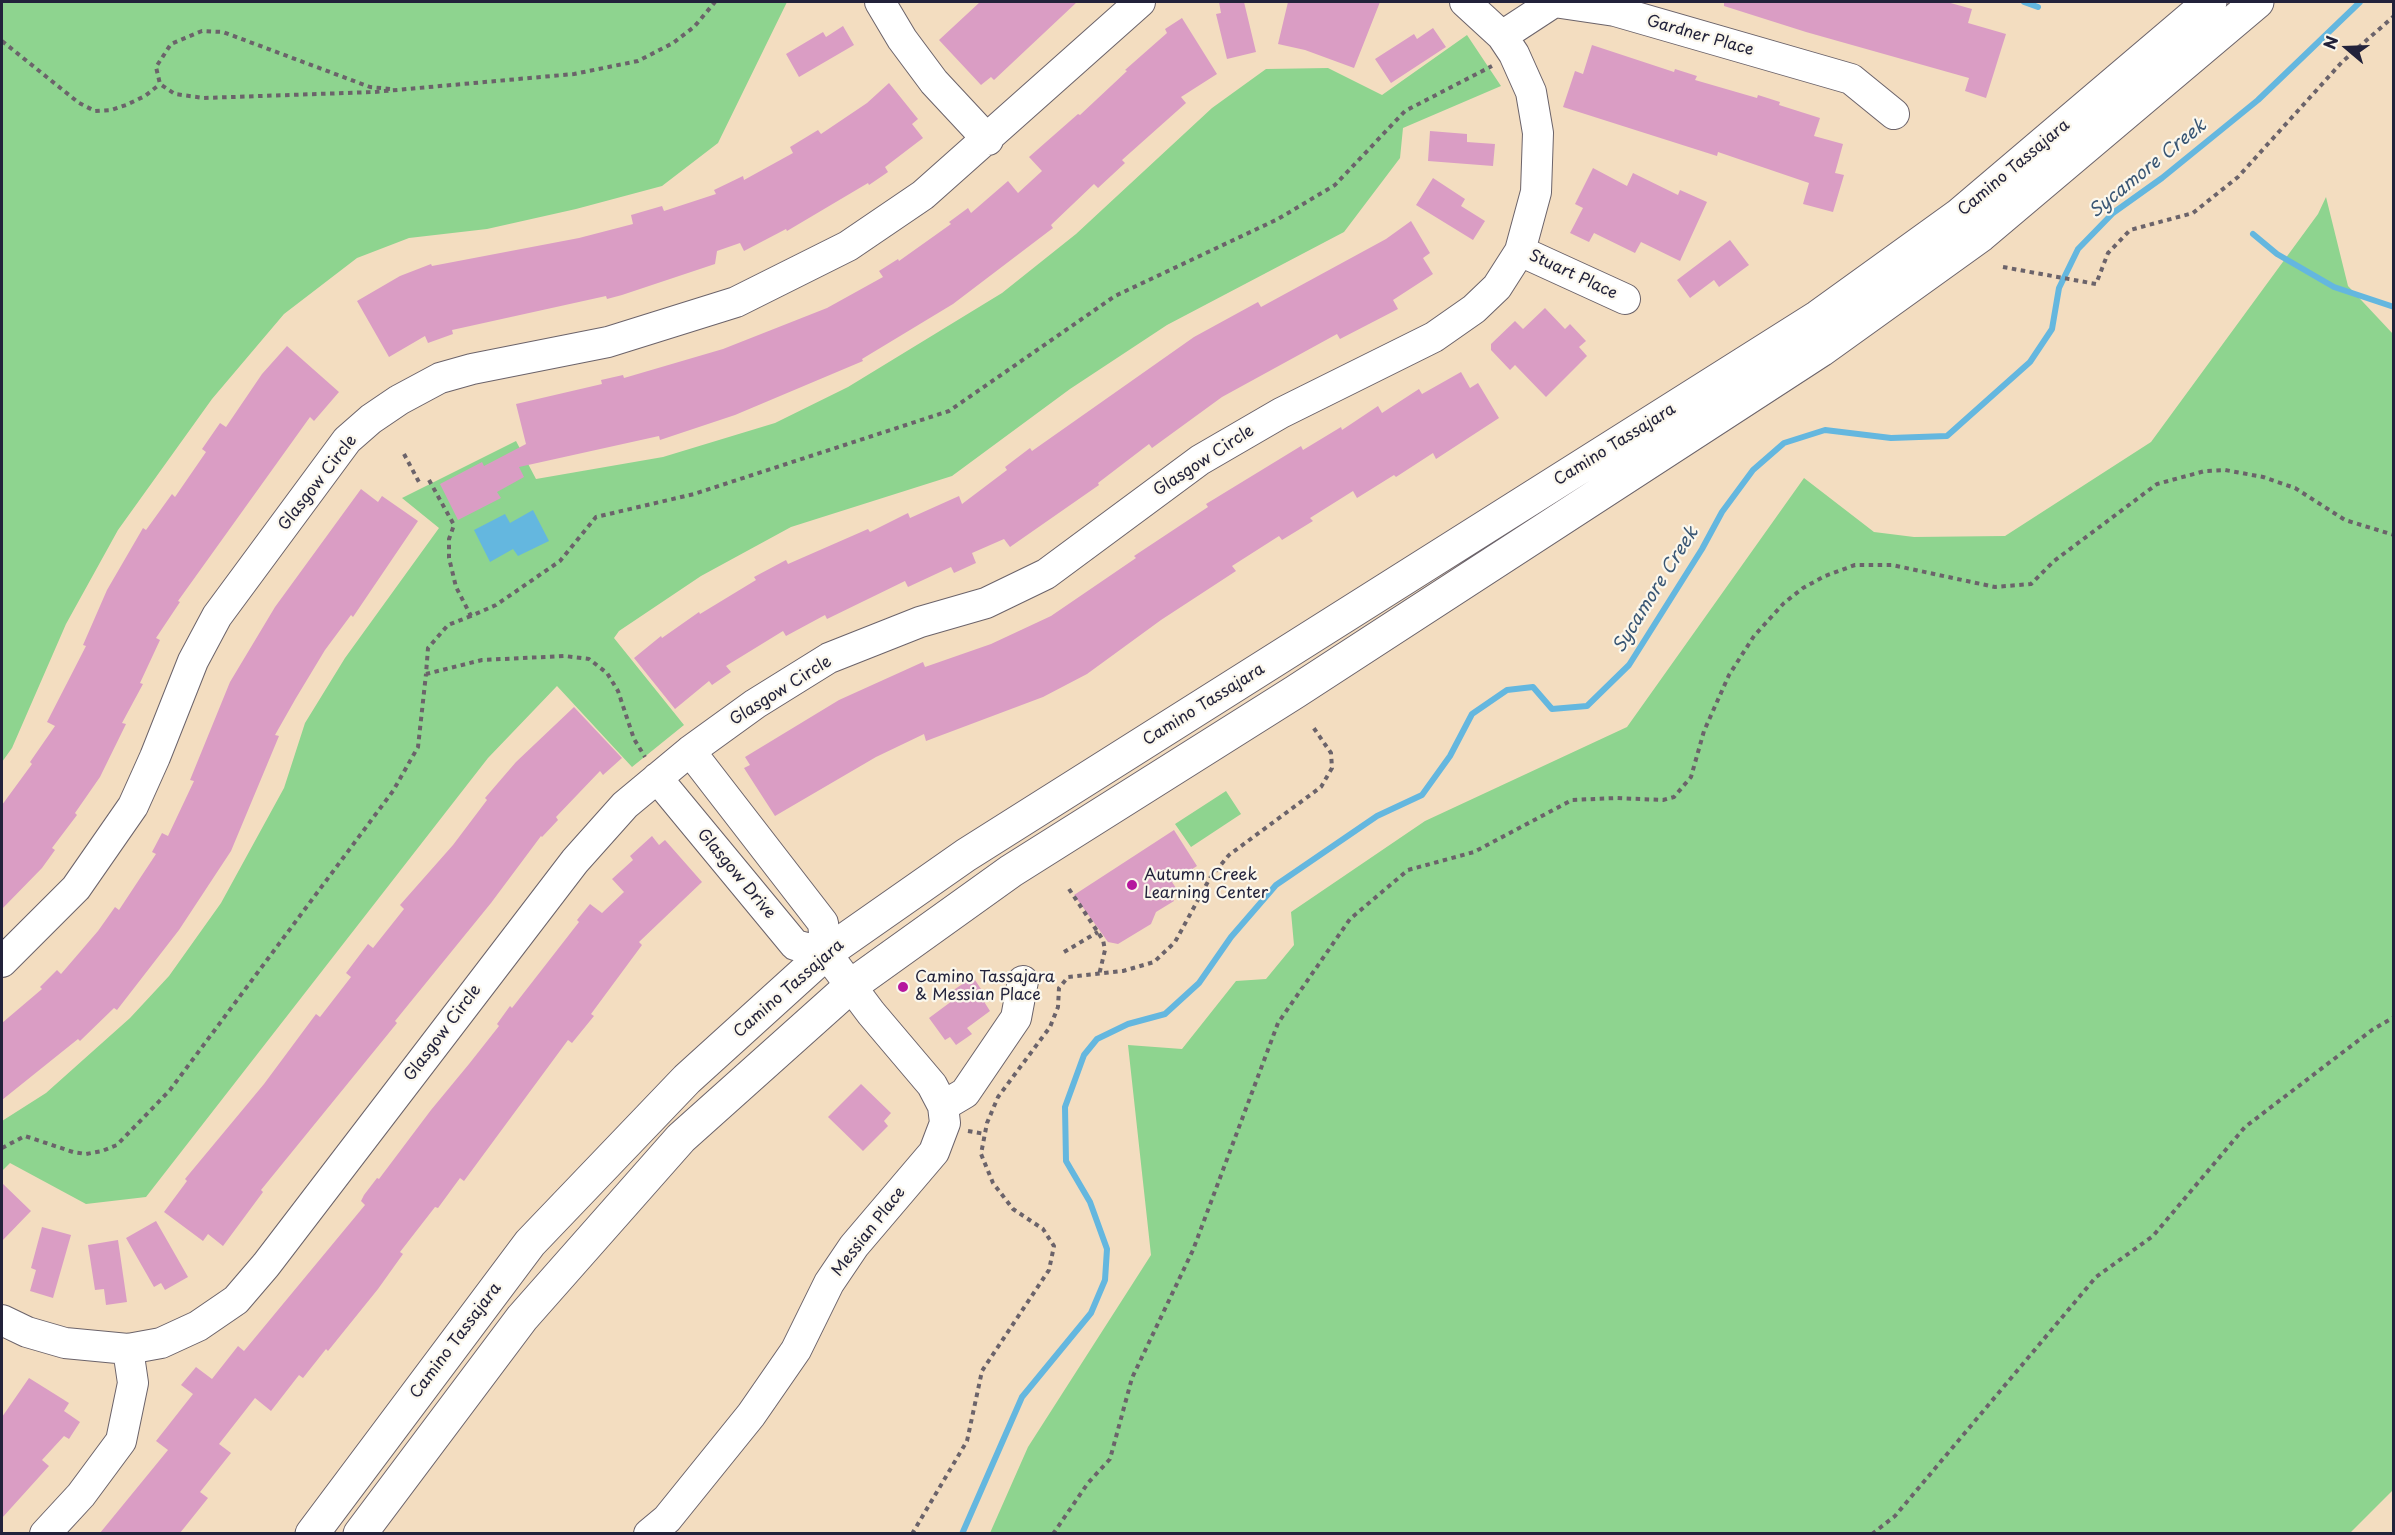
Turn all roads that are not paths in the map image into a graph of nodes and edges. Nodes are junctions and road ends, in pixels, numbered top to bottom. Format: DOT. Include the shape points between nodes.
graph roads {
  1 [pos="879,2"];
  2 [pos="1140,2"];
  3 [pos="1465,2"];
  4 [pos="2210,2"];
  5 [pos="2257,2"];
  6 [pos="1508,45"];
  7 [pos="1894,114"];
  8 [pos="988,140"];
  9 [pos="1520,251"];
  10 [pos="1625,299"];
  11 [pos="690,751"];
  12 [pos="657,778"];
  13 [pos="826,953"];
  14 [pos="2,962"];
  15 [pos="1023,981"];
  16 [pos="852,985"];
  17 [pos="943,1106"];
  18 [pos="2,1320"];
  19 [pos="128,1349"];
  20 [pos="45,1533"];
  21 [pos="312,1533"];
  22 [pos="360,1533"];
  23 [pos="649,1533"];
  1 -- 8 [label="street" via="934,82"];
  2 -- 8 [label="street, Glasgow Circle"];
  3 -- 6 [label="street, Glasgow Circle"];
  4 -- 13 [label="main road, Camino Tassajara" via="1958,216 1818,317 966,855"];
  5 -- 16 [label="main road, Camino Tassajara" via="1981,235 1821,350 1295,692 1011,871"];
  6 -- 7 [label="street, Gardner Place" via="1554,2 1615,11 1851,79"];
  6 -- 9 [label="street, Glasgow Circle" via="1531,92 1538,133 1536,192"];
  8 -- 14 [label="street, Glasgow Circle" via="923,195 848,246 736,302 608,342 440,378 371,419 347,440 217,616 193,661 133,806 76,888"];
  9 -- 10 [label="street, Stuart Place"];
  9 -- 11 [label="street, Glasgow Circle" via="1497,287 1434,337 1281,413 1200,460 1046,574 986,603 921,622 829,658"];
  11 -- 12 [label="street, Glasgow Circle"];
  11 -- 13 [label="street" via="823,923"];
  12 -- 13 [label="street, Glasgow Drive" via="795,945"];
  12 -- 19 [label="street, Glasgow Circle" via="625,805 575,861 236,1300 198,1326 161,1344"];
  13 -- 16 [label="street"];
  13 -- 21 [label="main road, Camino Tassajara" via="687,1079 530,1242"];
  15 -- 17 [label="street" via="1016,1017 965,1093"];
  16 -- 17 [label="street" via="932,1084"];
  16 -- 22 [label="main road, Camino Tassajara" via="681,1138 522,1318"];
  17 -- 23 [label="street, Messian Place" via="945,1123 934,1152 854,1246 796,1350 751,1415 667,1519"];
  18 -- 19 [label="street, Glasgow Circle" via="65,1343"];
  19 -- 20 [label="street" via="133,1383 120,1441 81,1495"];
}
